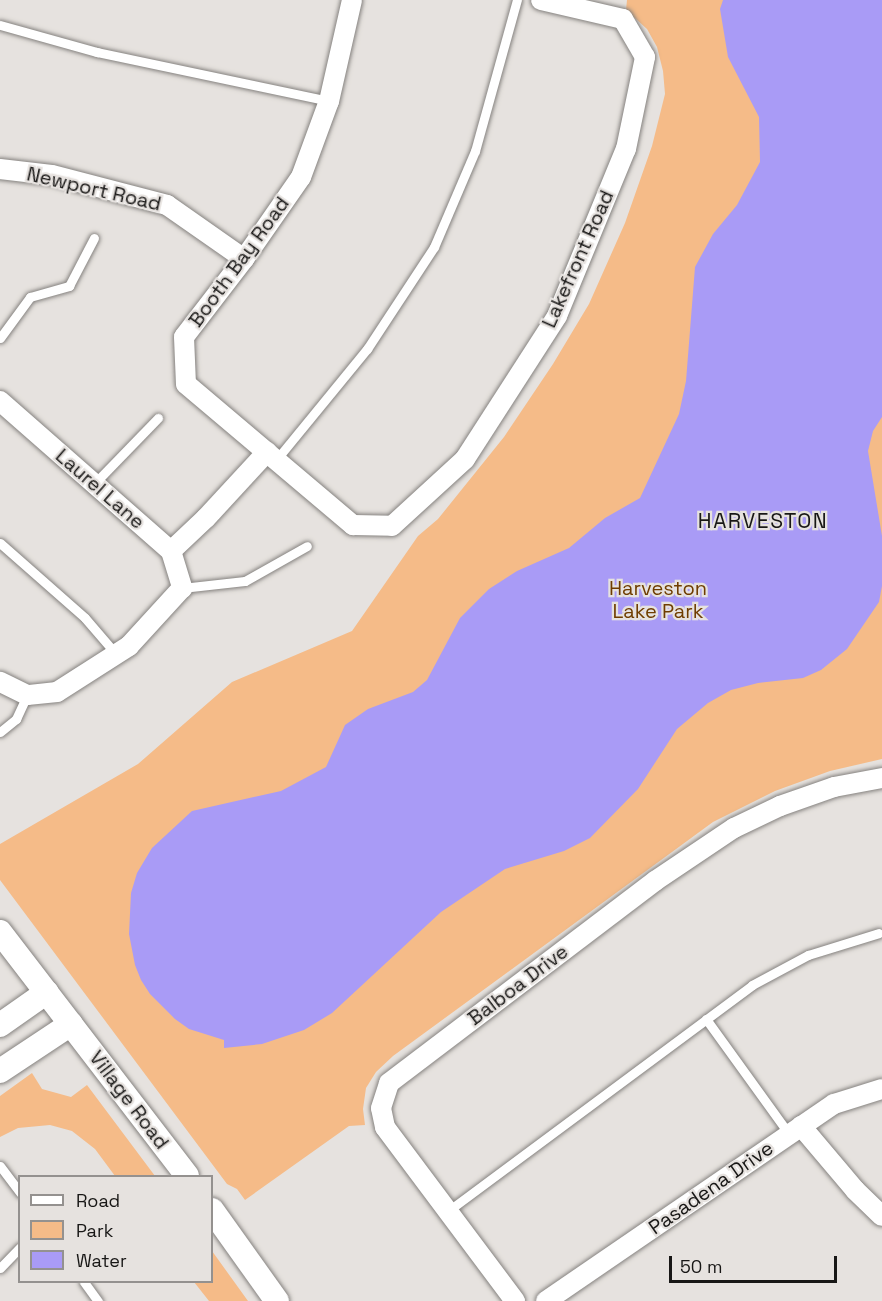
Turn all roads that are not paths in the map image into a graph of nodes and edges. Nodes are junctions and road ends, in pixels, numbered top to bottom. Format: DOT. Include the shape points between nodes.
graph roads {
  1 [pos="352,0"];
  2 [pos="517,0"];
  3 [pos="541,0"];
  4 [pos="0,25"];
  5 [pos="329,101"];
  6 [pos="0,169"];
  7 [pos="94,238"];
  8 [pos="244,259"];
  9 [pos="0,338"];
  10 [pos="0,401"];
  11 [pos="158,418"];
  12 [pos="271,456"];
  13 [pos="94,484"];
  14 [pos="392,526"];
  15 [pos="0,543"];
  16 [pos="307,546"];
  17 [pos="171,551"];
  18 [pos="183,588"];
  19 [pos="116,654"];
  20 [pos="0,682"];
  21 [pos="27,695"];
  22 [pos="0,732"];
  23 [pos="882,778"];
  24 [pos="0,932"];
  25 [pos="879,933"];
  26 [pos="47,992"];
  27 [pos="706,1019"];
  28 [pos="71,1024"];
  29 [pos="0,1025"];
  30 [pos="0,1071"];
  31 [pos="882,1089"];
  32 [pos="795,1130"];
  33 [pos="0,1166"];
  34 [pos="186,1175"];
  35 [pos="18,1190"];
  36 [pos="213,1211"];
  37 [pos="448,1211"];
  38 [pos="882,1216"];
  39 [pos="18,1249"];
  40 [pos="0,1268"];
  41 [pos="85,1283"];
  42 [pos="98,1301"];
  43 [pos="277,1301"];
  44 [pos="515,1301"];
  45 [pos="546,1301"];
  1 -- 5 [label="street, Booth Bay Road"];
  2 -- 12 [label="lane" via="475,151 434,247 367,349"];
  3 -- 14 [label="street, Lakefront Road" via="623,19 645,57 626,148 557,316 465,459"];
  4 -- 5 [label="lane" via="97,52"];
  5 -- 8 [label="street, Booth Bay Road" via="301,177"];
  6 -- 8 [label="street, Newport Road" via="52,175 167,205"];
  7 -- 9 [label="lane" via="69,286 30,297"];
  8 -- 12 [label="street, Booth Bay Road" via="184,337 186,384"];
  10 -- 13 [label="street, Laurel Lane"];
  11 -- 13 [label="lane"];
  12 -- 14 [label="street, Booth Bay Road" via="353,525"];
  12 -- 17 [label="street"];
  13 -- 17 [label="street, Laurel Lane"];
  15 -- 19 [label="lane" via="85,618"];
  16 -- 18 [label="lane" via="244,581"];
  17 -- 18 [label="street"];
  18 -- 19 [label="street" via="129,646"];
  19 -- 21 [label="street" via="57,692"];
  20 -- 21 [label="street"];
  21 -- 22 [label="lane" via="16,719"];
  23 -- 37 [label="street, Balboa Drive" via="834,787 734,828 655,881 389,1083 381,1108 385,1127"];
  24 -- 26 [label="street, Village Road"];
  25 -- 27 [label="lane" via="785,966"];
  26 -- 28 [label="street, Village Road"];
  26 -- 29 [label="street"];
  27 -- 32 [label="lane"];
  27 -- 37 [label="lane"];
  28 -- 30 [label="street"];
  28 -- 34 [label="street, Village Road"];
  31 -- 32 [label="street, Pasadena Drive" via="834,1104"];
  32 -- 38 [label="street"];
  32 -- 45 [label="street, Pasadena Drive"];
  33 -- 35 [label="lane"];
  36 -- 43 [label="street"];
  37 -- 44 [label="street, Balboa Drive"];
  39 -- 40 [label="lane"];
  41 -- 42 [label="lane"];
}
